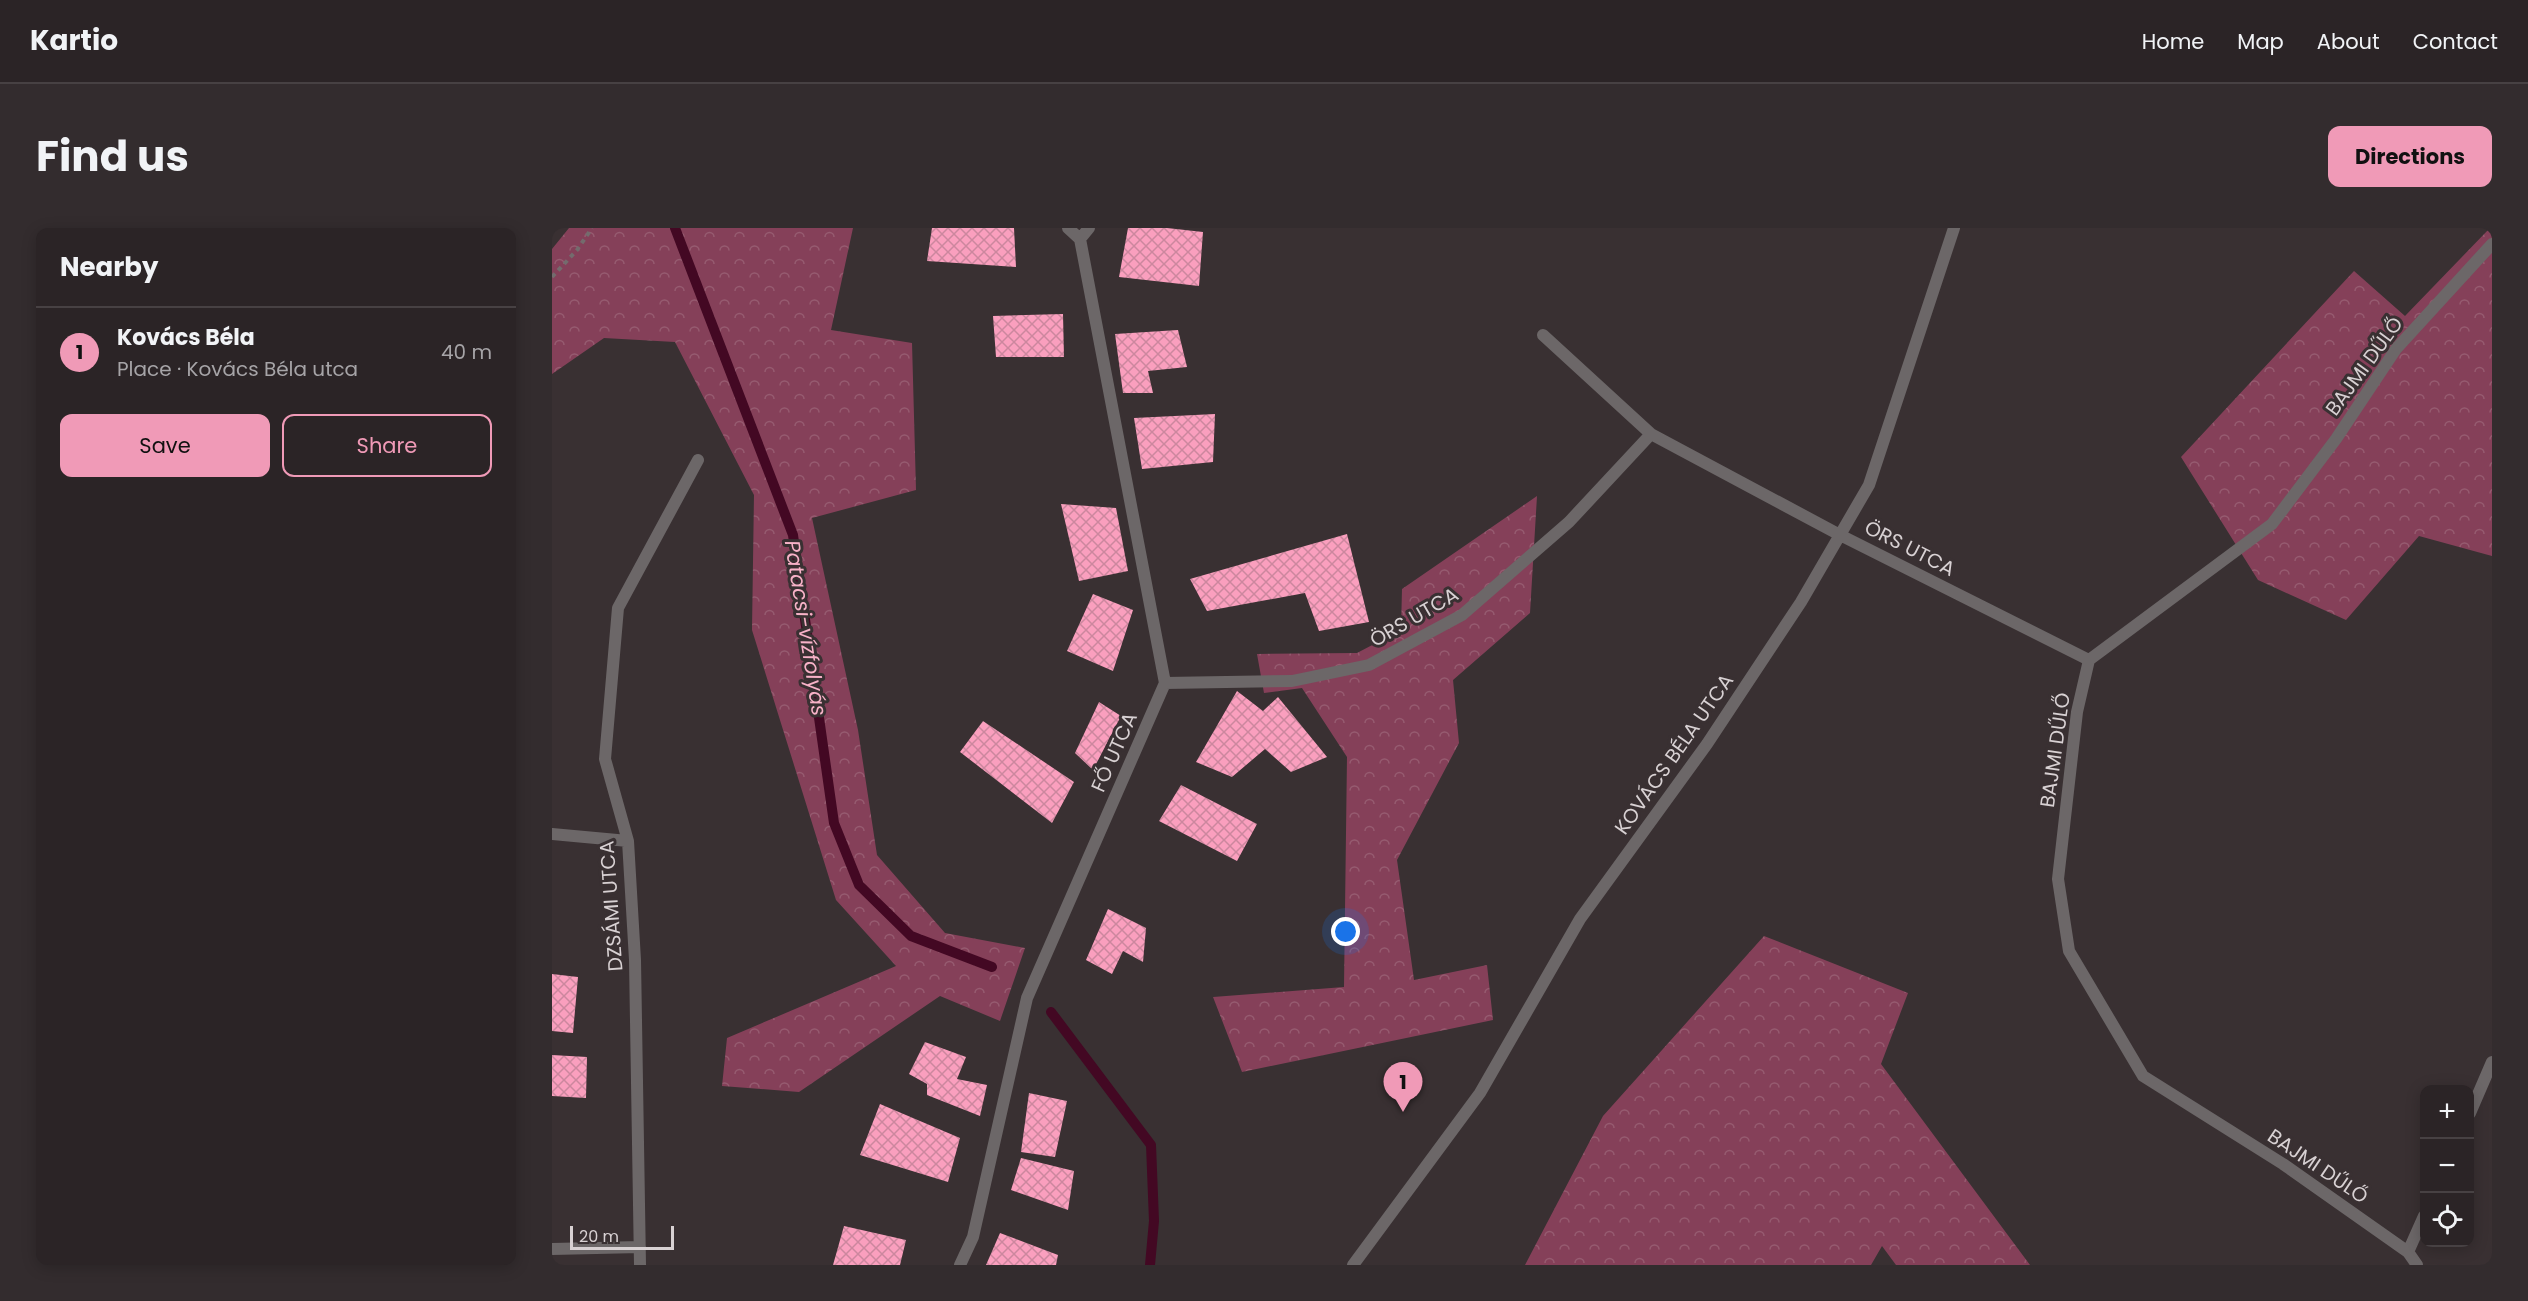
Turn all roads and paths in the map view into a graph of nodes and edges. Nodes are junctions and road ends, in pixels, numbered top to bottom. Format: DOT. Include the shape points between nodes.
graph roads {
  1 [pos="592,228"];
  2 [pos="1068,228"];
  3 [pos="1089,228"];
  4 [pos="1953,228"];
  5 [pos="1080,239"];
  6 [pos="2492,244"];
  7 [pos="552,277"];
  8 [pos="1543,335"];
  9 [pos="1651,434"];
  10 [pos="698,460"];
  11 [pos="1840,535"];
  12 [pos="2089,660"];
  13 [pos="1165,683"];
  14 [pos="552,834"];
  15 [pos="628,841"];
  16 [pos="2492,1062"];
  17 [pos="2474,1102"];
  18 [pos="2420,1225"];
  19 [pos="640,1247"];
  20 [pos="552,1249"];
  21 [pos="2408,1252"];
  22 [pos="640,1265"];
  23 [pos="960,1265"];
  24 [pos="1353,1265"];
  25 [pos="2417,1265"];
  1 -- 7 [label="path"];
  2 -- 5 [label="street"];
  3 -- 5 [label="street"];
  4 -- 11 [label="street, KOVÁCS BÉLA UTCA" via="1869,485"];
  5 -- 13 [label="street"];
  6 -- 12 [label="street, BAJMI DŰLŐ" via="2396,349 2336,439 2272,524"];
  8 -- 9 [label="street, ÖRS UTCA"];
  9 -- 11 [label="street, ÖRS UTCA"];
  9 -- 13 [label="street, ÖRS UTCA" via="1569,522 1462,615 1369,665 1292,681"];
  10 -- 15 [label="street, DZSÁMI UTCA" via="618,608 605,759"];
  11 -- 12 [label="street, ÖRS UTCA"];
  11 -- 24 [label="street, KOVÁCS BÉLA UTCA" via="1801,602 1707,744 1580,919 1480,1093"];
  12 -- 21 [label="street, BAJMI DŰLŐ" via="2077,711 2058,879 2069,951 2143,1076 2283,1164"];
  13 -- 23 [label="street, FŐ UTCA" via="1027,998 973,1237"];
  14 -- 15 [label="street"];
  15 -- 19 [label="street, DZSÁMI UTCA" via="635,960"];
  16 -- 17 [label="street"];
  18 -- 21 [label="street"];
  19 -- 20 [label="street"];
  19 -- 22 [label="street, DZSÁMI UTCA"];
  21 -- 25 [label="street, BAJMI DŰLŐ"];
}
